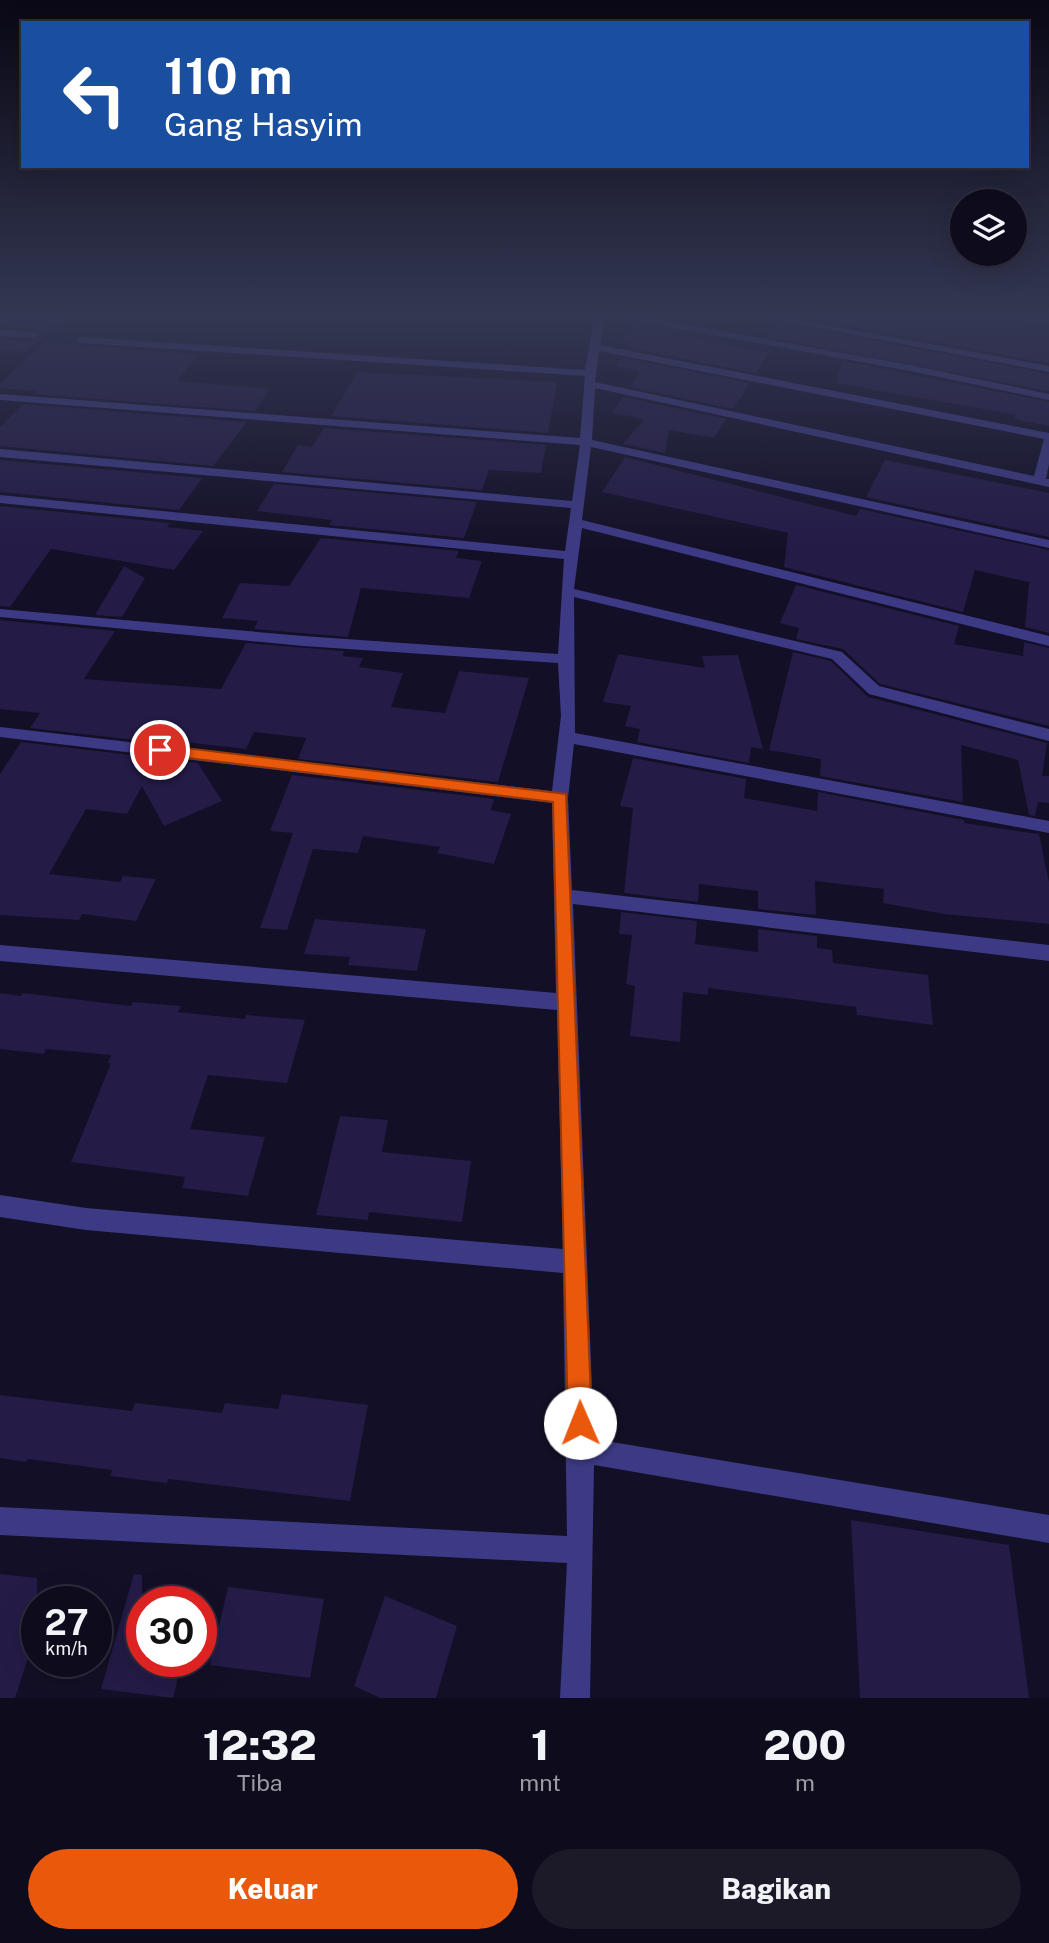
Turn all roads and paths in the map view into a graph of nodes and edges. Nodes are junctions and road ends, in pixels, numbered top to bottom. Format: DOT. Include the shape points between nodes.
graph roads {
  1 [pos="589,393"];
  2 [pos="653,393"];
  3 [pos="825,393"];
  4 [pos="1031,393"];
  5 [pos="0,397"];
  6 [pos="1049,397"];
  7 [pos="1049,438"];
  8 [pos="586,442"];
  9 [pos="0,453"];
  10 [pos="1044,482"];
  11 [pos="0,499"];
  12 [pos="576,513"];
  13 [pos="1049,544"];
  14 [pos="573,556"];
  15 [pos="567,591"];
  16 [pos="0,614"];
  17 [pos="1049,641"];
  18 [pos="565,659"];
  19 [pos="0,732"];
  20 [pos="1049,735"];
  21 [pos="565,737"];
  22 [pos="560,797"];
  23 [pos="1049,827"];
  24 [pos="564,896"];
  25 [pos="0,953"];
  26 [pos="1049,953"];
  27 [pos="564,1002"];
  28 [pos="0,1206"];
  29 [pos="576,1262"];
  30 [pos="580,1450"];
  31 [pos="0,1521"];
  32 [pos="1049,1529"];
  33 [pos="581,1550"];
  34 [pos="575,1698"];
  1 -- 8 [label="street"];
  2 -- 10 [label="street"];
  3 -- 7 [label="street"];
  4 -- 6 [label="street"];
  5 -- 8 [label="street"];
  7 -- 10 [label="street"];
  8 -- 12 [label="street"];
  8 -- 13 [label="street"];
  9 -- 12 [label="street"];
  11 -- 14 [label="street"];
  12 -- 14 [label="street"];
  12 -- 17 [label="street"];
  14 -- 15 [label="street"];
  15 -- 18 [label="street"];
  15 -- 20 [label="street" via="837,655 874,690"];
  16 -- 18 [label="street"];
  18 -- 21 [label="street" via="569,716"];
  19 -- 22 [label="street"];
  21 -- 22 [label="street"];
  21 -- 23 [label="street"];
  22 -- 24 [label="street"];
  24 -- 26 [label="street"];
  24 -- 27 [label="street"];
  25 -- 27 [label="street"];
  27 -- 29 [label="street"];
  28 -- 29 [label="street" via="86,1219"];
  29 -- 30 [label="street"];
  30 -- 32 [label="street"];
  30 -- 33 [label="street"];
  31 -- 33 [label="street"];
  33 -- 34 [label="street"];
}
